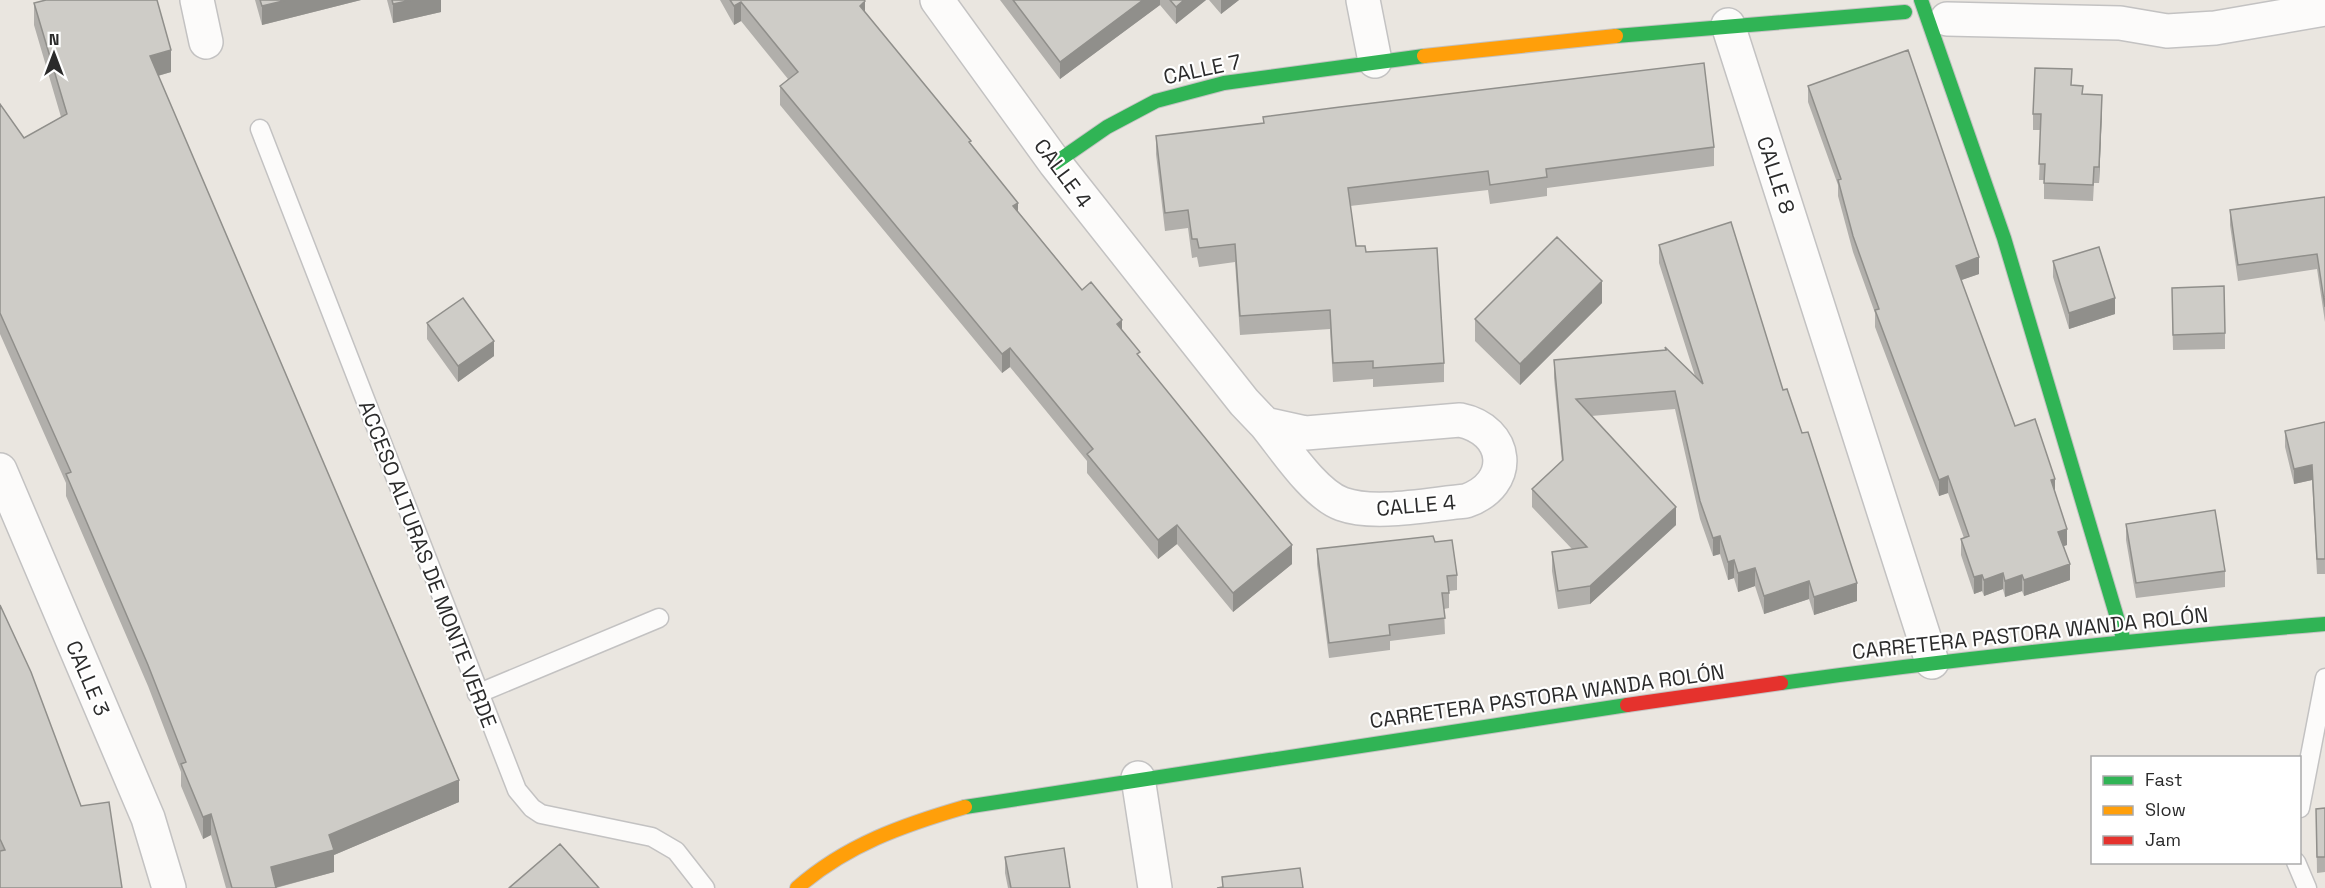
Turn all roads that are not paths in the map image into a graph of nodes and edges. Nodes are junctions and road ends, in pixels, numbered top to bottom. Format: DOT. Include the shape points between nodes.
graph roads {
  1 [pos="197,0"];
  2 [pos="937,0"];
  3 [pos="1363,0"];
  4 [pos="1921,0"];
  5 [pos="2325,9"];
  6 [pos="1905,12"];
  7 [pos="1947,20"];
  8 [pos="1728,25"];
  9 [pos="206,42"];
  10 [pos="1376,61"];
  11 [pos="260,129"];
  12 [pos="1055,163"];
  13 [pos="1264,424"];
  14 [pos="0,470"];
  15 [pos="658,618"];
  16 [pos="2325,624"];
  17 [pos="2124,641"];
  18 [pos="1932,663"];
  19 [pos="2325,678"];
  20 [pos="477,694"];
  21 [pos="1138,778"];
  22 [pos="2301,803"];
  23 [pos="2297,864"];
  24 [pos="169,888"];
  25 [pos="705,888"];
  26 [pos="798,888"];
  27 [pos="1155,888"];
  28 [pos="2307,888"];
  1 -- 9 [label="street"];
  2 -- 12 [label="street, CALLE 4"];
  3 -- 10 [label="street"];
  4 -- 17 [label="street" via="1987,184"];
  5 -- 7 [label="street" via="2215,28 2167,31 2120,23"];
  6 -- 8 [label="street"];
  8 -- 10 [label="street"];
  8 -- 18 [label="street, CALLE 8"];
  10 -- 12 [label="street, CALLE 7" via="1224,83 1156,100 1107,127"];
  11 -- 20 [label="lane, ACCESO ALTURAS DE MONTE VERDE"];
  12 -- 13 [label="street, CALLE 4"];
  13 -- 13 [label="street, CALLE 4" via="1321,490 1340,504 1364,509 1466,501 1490,488 1500,464 1499,450 1485,429 1460,420 1306,433"];
  14 -- 24 [label="street, CALLE 3" via="148,818"];
  15 -- 20 [label="lane"];
  16 -- 17 [label="street, CARRETERA PASTORA WANDA ROLÓN"];
  17 -- 18 [label="street, CARRETERA PASTORA WANDA ROLÓN"];
  18 -- 21 [label="street, CARRETERA PASTORA WANDA ROLÓN"];
  19 -- 22 [label="lane"];
  20 -- 25 [label="lane, ACCESO ALTURAS DE MONTE VERDE" via="511,779 532,808 551,817 652,837 676,852"];
  21 -- 26 [label="street, CARRETERA PASTORA WANDA ROLÓN" via="965,807 921,819 844,852"];
  21 -- 27 [label="street"];
  23 -- 28 [label="lane"];
}
